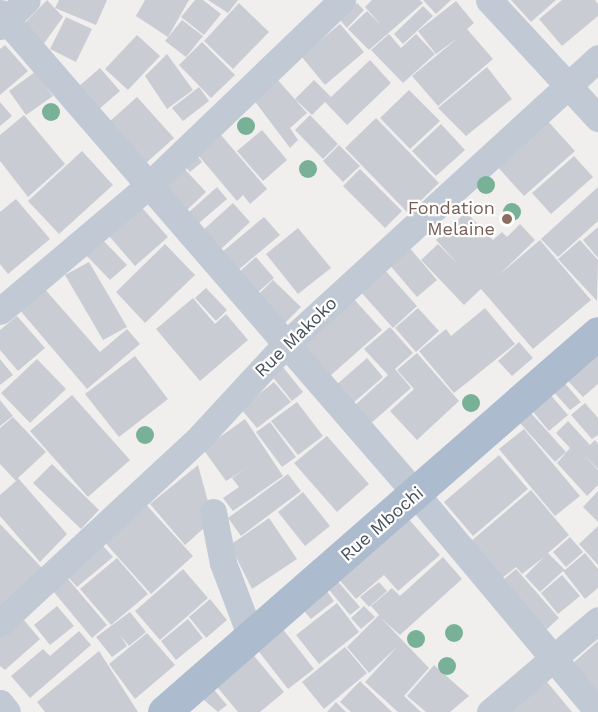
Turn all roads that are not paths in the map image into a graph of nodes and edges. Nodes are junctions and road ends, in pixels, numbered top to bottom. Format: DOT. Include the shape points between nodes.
graph roads {
  1 [pos="27,0"];
  2 [pos="342,0"];
  3 [pos="489,0"];
  4 [pos="2,19"];
  5 [pos="598,58"];
  6 [pos="570,85"];
  7 [pos="598,118"];
  8 [pos="148,186"];
  9 [pos="0,311"];
  10 [pos="598,333"];
  11 [pos="285,345"];
  12 [pos="416,494"];
  13 [pos="213,512"];
  14 [pos="598,620"];
  15 [pos="0,623"];
  16 [pos="251,637"];
  17 [pos="555,658"];
  18 [pos="0,703"];
  19 [pos="8,712"];
  20 [pos="164,712"];
  21 [pos="490,712"];
  22 [pos="598,712"];
  1 -- 4 [label="street"];
  2 -- 8 [label="street"];
  3 -- 6 [label="street"];
  4 -- 8 [label="street"];
  5 -- 6 [label="street, Rue Makoko"];
  6 -- 7 [label="street"];
  6 -- 11 [label="street, Rue Makoko"];
  8 -- 9 [label="street"];
  8 -- 11 [label="street"];
  10 -- 12 [label="main road, Rue Mbochi"];
  11 -- 12 [label="street"];
  11 -- 15 [label="street, Rue Makoko" via="201,436"];
  12 -- 16 [label="main road, Rue Mbochi"];
  12 -- 17 [label="street"];
  13 -- 16 [label="street" via="223,563"];
  14 -- 17 [label="street"];
  16 -- 20 [label="main road, Rue Mbochi"];
  17 -- 21 [label="street"];
  17 -- 22 [label="street"];
  18 -- 19 [label="street"];
}
